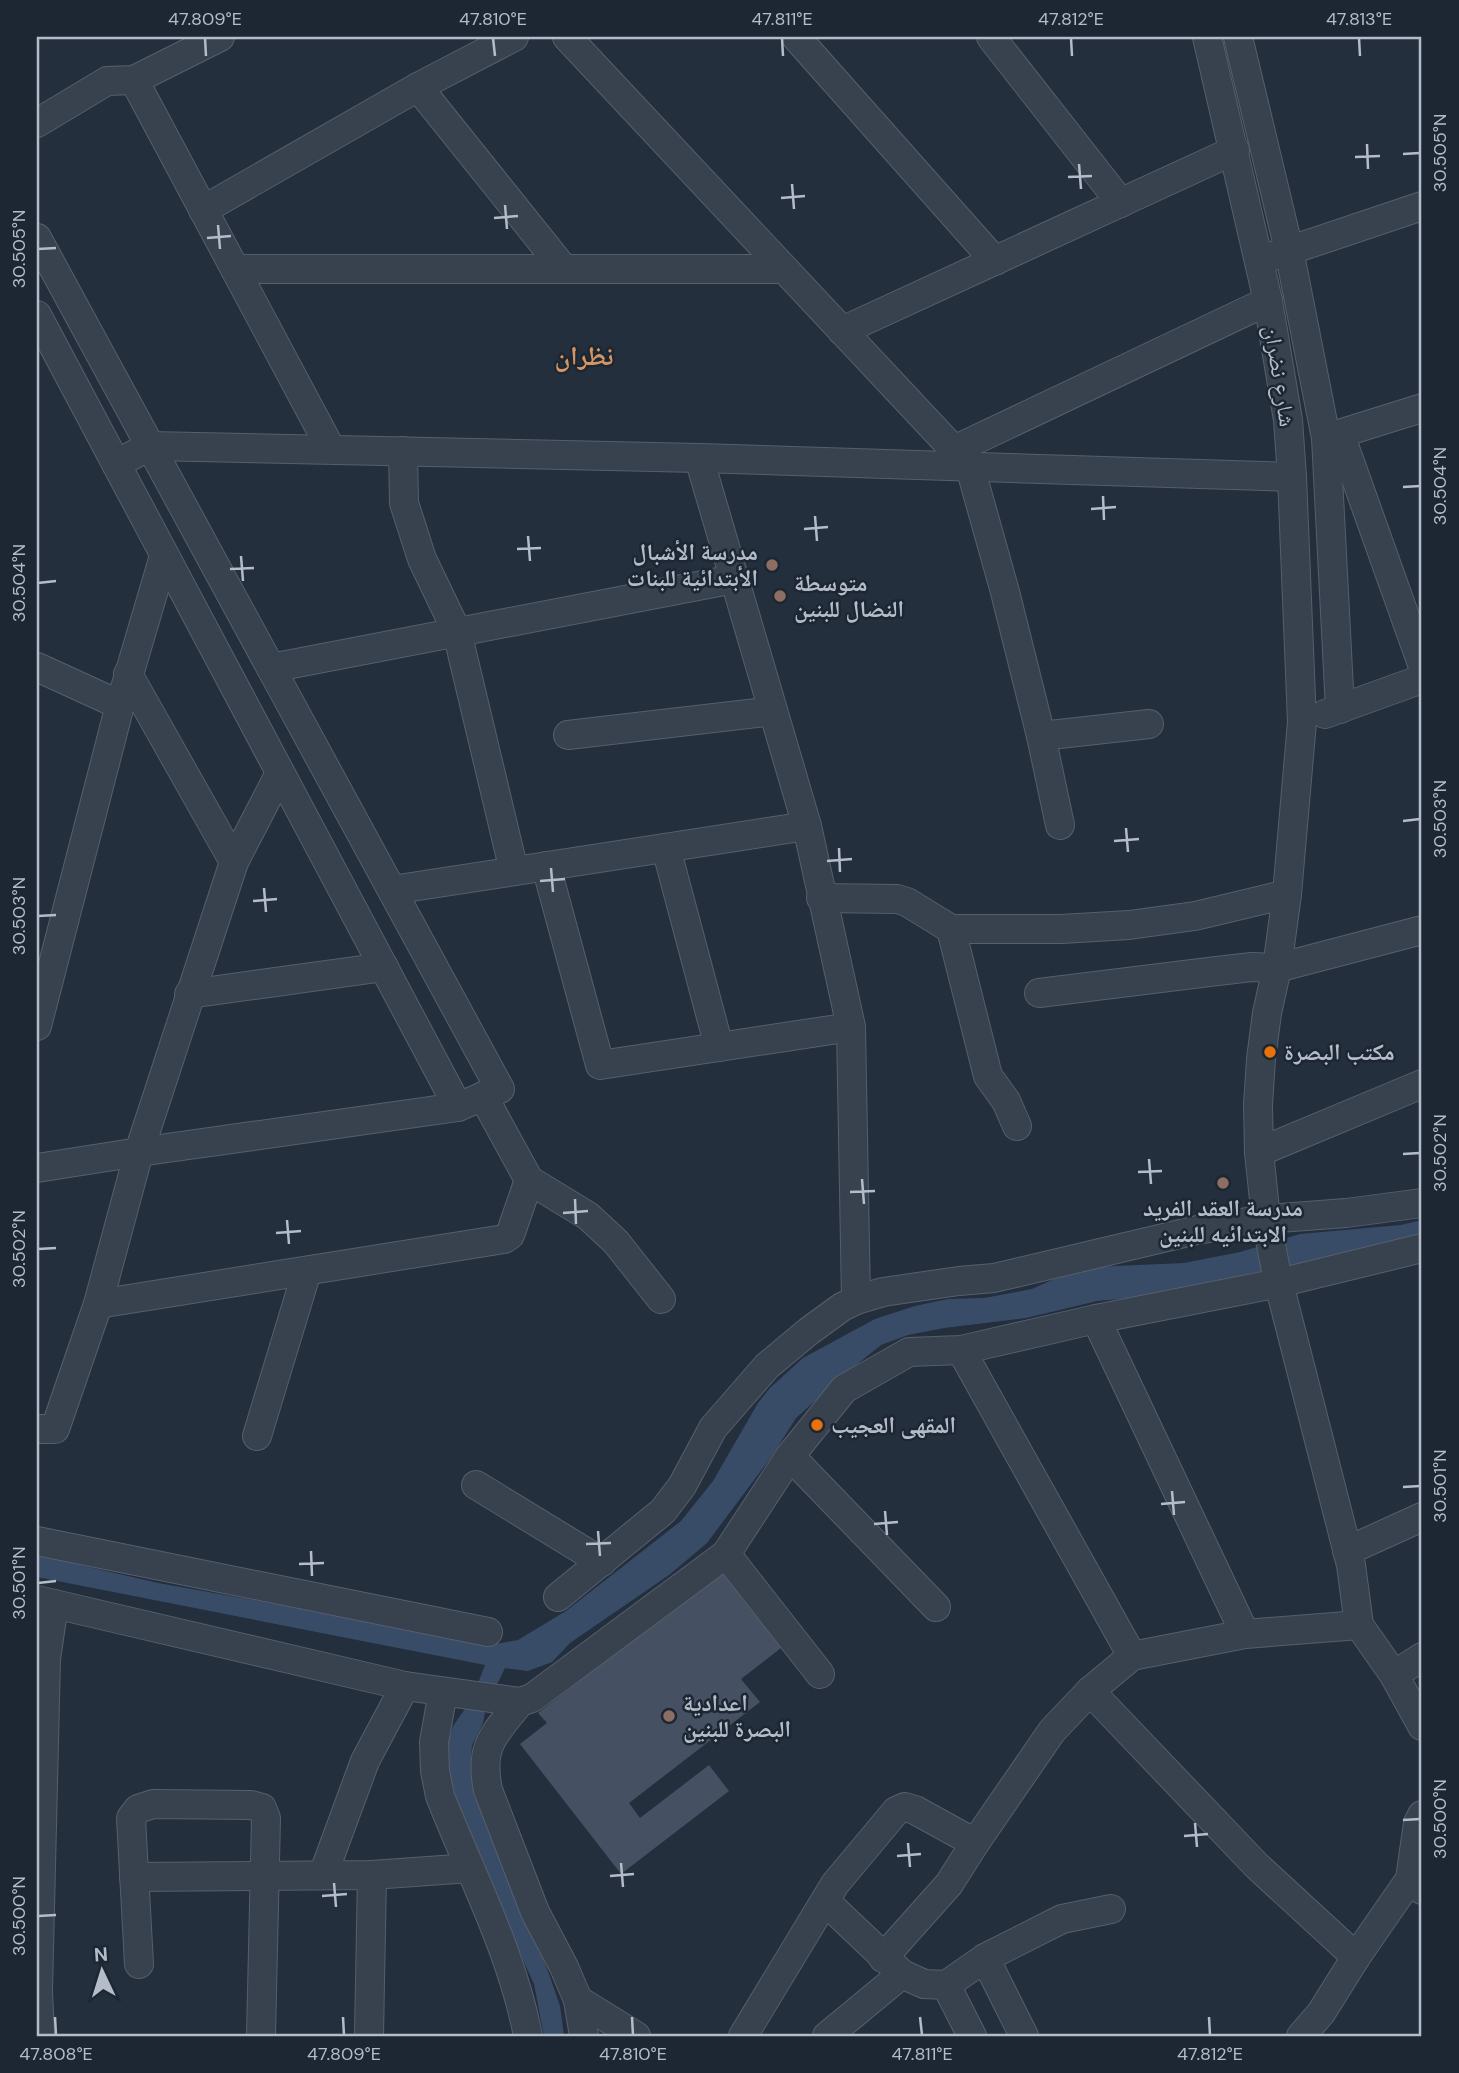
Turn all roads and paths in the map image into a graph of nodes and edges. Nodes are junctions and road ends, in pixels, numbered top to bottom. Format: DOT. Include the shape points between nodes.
graph roads {
  1 [pos="220,37"];
  2 [pos="514,37"];
  3 [pos="568,37"];
  4 [pos="991,37"];
  5 [pos="1207,37"];
  6 [pos="1238,37"];
  7 [pos="808,40"];
  8 [pos="134,80"];
  9 [pos="418,87"];
  10 [pos="37,123"];
  11 [pos="1235,150"];
  12 [pos="1121,203"];
  13 [pos="1422,206"];
  14 [pos="203,210"];
  15 [pos="37,238"];
  16 [pos="1289,250"];
  17 [pos="995,261"];
  18 [pos="1258,261"];
  19 [pos="563,268"];
  20 [pos="235,269"];
  21 [pos="784,269"];
  22 [pos="1268,302"];
  23 [pos="37,315"];
  24 [pos="842,331"];
  25 [pos="1422,408"];
  26 [pos="1333,436"];
  27 [pos="150,446"];
  28 [pos="331,449"];
  29 [pos="403,451"];
  30 [pos="698,458"];
  31 [pos="962,459"];
  32 [pos="116,464"];
  33 [pos="1292,477"];
  34 [pos="164,556"];
  35 [pos="734,579"];
  36 [pos="457,632"];
  37 [pos="1422,664"];
  38 [pos="37,667"];
  39 [pos="271,668"];
  40 [pos="128,674"];
  41 [pos="1422,679"];
  42 [pos="120,705"];
  43 [pos="1340,709"];
  44 [pos="773,711"];
  45 [pos="1302,722"];
  46 [pos="1149,724"];
  47 [pos="568,735"];
  48 [pos="1041,736"];
  49 [pos="280,774"];
  50 [pos="1059,825"];
  51 [pos="807,826"];
  52 [pos="666,848"];
  53 [pos="234,862"];
  54 [pos="546,866"];
  55 [pos="514,871"];
  56 [pos="392,890"];
  57 [pos="1287,894"];
  58 [pos="821,898"];
  59 [pos="951,929"];
  60 [pos="1422,930"];
  61 [pos="383,967"];
  62 [pos="1277,968"];
  63 [pos="1039,993"];
  64 [pos="189,994"];
  65 [pos="37,1026"];
  66 [pos="851,1027"];
  67 [pos="719,1047"];
  68 [pos="1422,1084"];
  69 [pos="480,1097"];
  70 [pos="1017,1126"];
  71 [pos="139,1152"];
  72 [pos="1259,1152"];
  73 [pos="37,1168"];
  74 [pos="529,1180"];
  75 [pos="1422,1203"];
  76 [pos="1267,1223"];
  77 [pos="1422,1248"];
  78 [pos="307,1271"];
  79 [pos="1278,1279"];
  80 [pos="661,1299"];
  81 [pos="856,1300"];
  82 [pos="98,1304"];
  83 [pos="1096,1319"];
  84 [pos="961,1350"];
  85 [pos="37,1429"];
  86 [pos="257,1436"];
  87 [pos="790,1456"];
  88 [pos="476,1485"];
  89 [pos="1422,1517"];
  90 [pos="37,1541"];
  91 [pos="1347,1551"];
  92 [pos="726,1554"];
  93 [pos="602,1562"];
  94 [pos="558,1597"];
  95 [pos="46,1602"];
  96 [pos="936,1607"];
  97 [pos="1359,1625"];
  98 [pos="488,1632"];
  99 [pos="1245,1634"];
  100 [pos="1132,1656"];
  101 [pos="1422,1657"];
  102 [pos="820,1674"];
  103 [pos="1394,1675"];
  104 [pos="405,1686"];
  105 [pos="1090,1691"];
  106 [pos="455,1693"];
  107 [pos="511,1701"];
  108 [pos="1422,1726"];
  109 [pos="1422,1815"];
  110 [pos="975,1843"];
  111 [pos="470,1868"];
  112 [pos="323,1875"];
  113 [pos="372,1875"];
  114 [pos="265,1876"];
  115 [pos="134,1877"];
  116 [pos="1416,1884"];
  117 [pos="825,1901"];
  118 [pos="1111,1909"];
  119 [pos="1356,1957"];
  120 [pos="985,1958"];
  121 [pos="139,1964"];
  122 [pos="893,1966"];
  123 [pos="946,1985"];
  124 [pos="578,2000"];
  125 [pos="1312,2032"];
  126 [pos="40,2036"];
  127 [pos="261,2036"];
  128 [pos="369,2036"];
  129 [pos="528,2036"];
  130 [pos="583,2036"];
  131 [pos="636,2036"];
  132 [pos="743,2036"];
  133 [pos="827,2036"];
  134 [pos="972,2036"];
  135 [pos="1024,2036"];
  1 -- 8 [label="street"];
  2 -- 9 [label="street"];
  3 -- 21 [label="street"];
  4 -- 12 [label="street"];
  5 -- 11 [label="street, شارع نضران"];
  6 -- 16 [label="street, شارع نضران"];
  7 -- 17 [label="street"];
  8 -- 10 [label="street" via="107,81"];
  8 -- 14 [label="street"];
  9 -- 14 [label="street"];
  9 -- 19 [label="street"];
  11 -- 12 [label="street"];
  11 -- 18 [label="street, شارع نضران"];
  12 -- 17 [label="street"];
  13 -- 16 [label="street"];
  14 -- 20 [label="street"];
  15 -- 27 [label="street"];
  16 -- 18 [label="street"];
  16 -- 26 [label="street, شارع نضران"];
  17 -- 24 [label="street"];
  18 -- 22 [label="street, شارع نضران"];
  19 -- 20 [label="street"];
  19 -- 21 [label="street"];
  20 -- 28 [label="street"];
  21 -- 24 [label="street"];
  22 -- 31 [label="street"];
  22 -- 33 [label="street, شارع نضران" via="1288,420"];
  23 -- 32 [label="street"];
  24 -- 31 [label="street"];
  25 -- 26 [label="street"];
  26 -- 37 [label="street"];
  26 -- 43 [label="street, شارع نضران"];
  27 -- 28 [label="street"];
  27 -- 32 [label="street"];
  27 -- 39 [label="street"];
  28 -- 29 [label="street"];
  29 -- 30 [label="street"];
  29 -- 36 [label="street" via="404,503 422,559"];
  30 -- 31 [label="street"];
  30 -- 35 [label="street"];
  31 -- 33 [label="street"];
  31 -- 48 [label="street" via="1005,592"];
  32 -- 34 [label="street"];
  33 -- 45 [label="street, شارع نضران"];
  34 -- 40 [label="street"];
  34 -- 49 [label="street"];
  35 -- 36 [label="street"];
  35 -- 44 [label="street"];
  36 -- 39 [label="street"];
  36 -- 55 [label="street"];
  38 -- 42 [label="street"];
  39 -- 56 [label="street"];
  40 -- 42 [label="street"];
  40 -- 53 [label="street"];
  41 -- 43 [label="street"];
  42 -- 65 [label="street"];
  43 -- 45 [label="street"];
  44 -- 47 [label="street"];
  44 -- 51 [label="street"];
  45 -- 57 [label="street, شارع نضران"];
  46 -- 48 [label="street"];
  48 -- 50 [label="street"];
  49 -- 53 [label="street"];
  49 -- 61 [label="street"];
  51 -- 52 [label="street"];
  51 -- 58 [label="street"];
  52 -- 54 [label="street"];
  52 -- 67 [label="street"];
  53 -- 64 [label="street"];
  54 -- 55 [label="street"];
  54 -- 67 [label="street" via="600,1065"];
  55 -- 56 [label="street"];
  56 -- 69 [label="street"];
  57 -- 59 [label="street" via="1195,916 1129,925"];
  57 -- 62 [label="street, شارع نضران"];
  58 -- 59 [label="street" via="897,899"];
  58 -- 66 [label="street"];
  59 -- 70 [label="street" via="988,1076"];
  60 -- 62 [label="street"];
  61 -- 64 [label="street"];
  61 -- 69 [label="street"];
  62 -- 63 [label="street" via="1252,967"];
  62 -- 72 [label="street, شارع نضران" via="1261,1059"];
  64 -- 71 [label="street"];
  66 -- 67 [label="street"];
  66 -- 81 [label="street"];
  68 -- 72 [label="street"];
  69 -- 71 [label="street"];
  69 -- 74 [label="street"];
  71 -- 73 [label="street"];
  71 -- 82 [label="street"];
  72 -- 76 [label="street, شارع نضران"];
  74 -- 78 [label="street" via="510,1235 504,1239"];
  74 -- 80 [label="street" via="589,1216"];
  75 -- 76 [label="street"];
  76 -- 79 [label="street, شارع نضران"];
  76 -- 81 [label="street" via="1197,1230 994,1278 883,1292"];
  77 -- 79 [label="street"];
  78 -- 82 [label="street"];
  78 -- 86 [label="street"];
  79 -- 83 [label="street"];
  79 -- 91 [label="street, شارع نضران"];
  81 -- 93 [label="street" via="767,1366 713,1428 663,1511"];
  82 -- 85 [label="street" via="55,1429"];
  83 -- 84 [label="street"];
  83 -- 99 [label="street"];
  84 -- 87 [label="street" via="909,1352 844,1389"];
  84 -- 100 [label="street"];
  87 -- 92 [label="street"];
  87 -- 96 [label="street"];
  88 -- 93 [label="street"];
  89 -- 91 [label="street"];
  90 -- 98 [label="street"];
  91 -- 97 [label="street, شارع نضران"];
  92 -- 102 [label="street"];
  92 -- 107 [label="street" via="532,1698"];
  93 -- 94 [label="street"];
  95 -- 104 [label="street"];
  95 -- 126 [label="street"];
  97 -- 99 [label="street"];
  97 -- 103 [label="street"];
  99 -- 100 [label="street"];
  100 -- 105 [label="street"];
  101 -- 103 [label="street"];
  103 -- 108 [label="street"];
  104 -- 106 [label="street"];
  104 -- 112 [label="street" via="365,1761"];
  105 -- 110 [label="street" via="1052,1731"];
  105 -- 119 [label="street" via="1257,1866"];
  106 -- 107 [label="street"];
  106 -- 111 [label="street" via="434,1742 435,1771 440,1796"];
  107 -- 124 [label="street" via="490,1740 485,1763 488,1790 535,1912"];
  109 -- 116 [label="street"];
  110 -- 117 [label="street" via="905,1807 895,1811"];
  110 -- 122 [label="street"];
  111 -- 113 [label="street"];
  111 -- 129 [label="street" via="510,1968"];
  112 -- 113 [label="street"];
  112 -- 114 [label="street"];
  113 -- 128 [label="street"];
  114 -- 115 [label="street"];
  114 -- 115 [label="street" via="266,1818 262,1808 153,1804 138,1809 131,1818"];
  114 -- 127 [label="street"];
  115 -- 121 [label="street"];
  116 -- 119 [label="street"];
  117 -- 122 [label="street"];
  117 -- 132 [label="street"];
  118 -- 120 [label="street" via="1062,1919"];
  119 -- 125 [label="street"];
  120 -- 123 [label="street"];
  120 -- 135 [label="street"];
  122 -- 123 [label="street" via="924,1984"];
  122 -- 133 [label="street"];
  123 -- 134 [label="street"];
  124 -- 130 [label="street"];
  124 -- 131 [label="street"];
}
